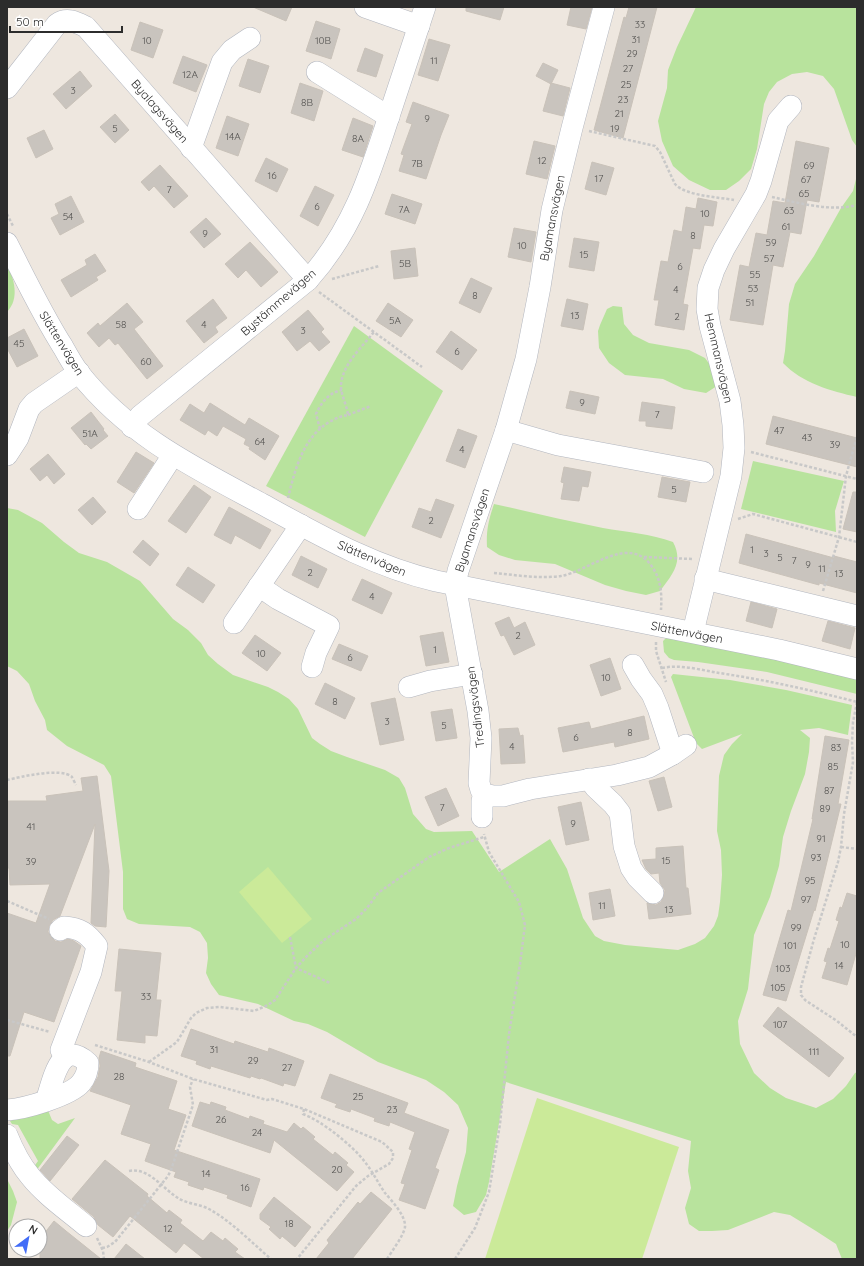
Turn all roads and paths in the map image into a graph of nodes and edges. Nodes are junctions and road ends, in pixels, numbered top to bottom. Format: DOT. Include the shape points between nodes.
graph roads {
  1 [pos="365,7"];
  2 [pos="604,7"];
  3 [pos="422,16"];
  4 [pos="250,38"];
  5 [pos="317,72"];
  6 [pos="7,88"];
  7 [pos="791,106"];
  8 [pos="389,117"];
  9 [pos="572,128"];
  10 [pos="191,148"];
  11 [pos="754,198"];
  12 [pos="857,206"];
  13 [pos="7,214"];
  14 [pos="10,235"];
  15 [pos="379,266"];
  16 [pos="309,282"];
  17 [pos="374,332"];
  18 [pos="422,368"];
  19 [pos="79,372"];
  20 [pos="342,390"];
  21 [pos="371,406"];
  22 [pos="348,415"];
  23 [pos="132,427"];
  24 [pos="320,429"];
  25 [pos="506,430"];
  26 [pos="857,436"];
  27 [pos="734,448"];
  28 [pos="7,455"];
  29 [pos="173,455"];
  30 [pos="703,472"];
  31 [pos="846,476"];
  32 [pos="857,479"];
  33 [pos="286,504"];
  34 [pos="138,509"];
  35 [pos="301,525"];
  36 [pos="719,525"];
  37 [pos="838,537"];
  38 [pos="857,542"];
  39 [pos="644,557"];
  40 [pos="707,569"];
  41 [pos="488,572"];
  42 [pos="455,585"];
  43 [pos="260,586"];
  44 [pos="819,606"];
  45 [pos="660,613"];
  46 [pos="857,616"];
  47 [pos="234,623"];
  48 [pos="693,632"];
  49 [pos="633,664"];
  50 [pos="312,667"];
  51 [pos="662,668"];
  52 [pos="857,669"];
  53 [pos="472,674"];
  54 [pos="409,687"];
  55 [pos="857,702"];
  56 [pos="589,779"];
  57 [pos="7,780"];
  58 [pos="76,785"];
  59 [pos="484,794"];
  60 [pos="483,827"];
  61 [pos="841,846"];
  62 [pos="857,849"];
  63 [pos="653,893"];
  64 [pos="7,901"];
  65 [pos="60,930"];
  66 [pos="290,937"];
  67 [pos="296,968"];
  68 [pos="330,983"];
  69 [pos="7,1020"];
  70 [pos="857,1037"];
  71 [pos="94,1045"];
  72 [pos="66,1047"];
  73 [pos="149,1062"];
  74 [pos="193,1079"];
  75 [pos="46,1101"];
  76 [pos="304,1109"];
  77 [pos="7,1110"];
  78 [pos="7,1135"];
  79 [pos="129,1171"];
  80 [pos="373,1173"];
  81 [pos="160,1185"];
  82 [pos="86,1226"];
  83 [pos="102,1248"];
  84 [pos="271,1259"];
  85 [pos="297,1259"];
  86 [pos="387,1259"];
  87 [pos="455,1259"];
  1 -- 3 [label="street"];
  2 -- 9 [label="street, Byamansvägen"];
  3 -- 8 [label="street, Bystämmevägen"];
  4 -- 10 [label="street" via="232,50 222,62"];
  5 -- 8 [label="street"];
  6 -- 10 [label="street, Byalagsvägen" via="60,21 76,22 86,27"];
  7 -- 11 [label="street, Hemmansvägen" via="778,122"];
  8 -- 16 [label="street, Bystämmevägen" via="369,178 351,218 330,254"];
  9 -- 11 [label="path" via="655,146 675,184 682,190"];
  9 -- 25 [label="street, Byamansvägen" via="552,210 526,359"];
  10 -- 16 [label="street, Byalagsvägen"];
  11 -- 12 [label="path" via="822,207"];
  11 -- 27 [label="street, Hemmansvägen" via="724,249 708,288 707,309 730,401"];
  13 -- 14 [label="path"];
  14 -- 19 [label="street, Slättenvägen" via="46,319"];
  15 -- 16 [label="path"];
  16 -- 17 [label="path"];
  16 -- 23 [label="street, Bystämmevägen" via="140,416"];
  17 -- 18 [label="path"];
  17 -- 20 [label="path" via="342,374"];
  19 -- 23 [label="street, Slättenvägen" via="116,414"];
  19 -- 28 [label="street" via="34,403"];
  20 -- 22 [label="path"];
  20 -- 24 [label="path" via="326,398 321,404 316,414"];
  21 -- 22 [label="path"];
  22 -- 24 [label="path" via="333,420"];
  23 -- 29 [label="street, Slättenvägen"];
  24 -- 33 [label="path" via="301,455"];
  25 -- 30 [label="street" via="558,445"];
  25 -- 42 [label="street, Byamansvägen"];
  26 -- 31 [label="path"];
  27 -- 31 [label="path"];
  27 -- 36 [label="street, Hemmansvägen"];
  29 -- 34 [label="street"];
  29 -- 35 [label="street, Slättenvägen"];
  31 -- 32 [label="path"];
  31 -- 37 [label="path"];
  35 -- 42 [label="street, Slättenvägen" via="381,565 413,576"];
  35 -- 43 [label="street"];
  36 -- 37 [label="path" via="753,514"];
  36 -- 40 [label="street, Hemmansvägen"];
  37 -- 38 [label="path"];
  37 -- 44 [label="path"];
  39 -- 40 [label="path"];
  39 -- 41 [label="path" via="632,553 610,556 562,576 540,578"];
  39 -- 45 [label="path" via="659,579 662,594"];
  40 -- 44 [label="street"];
  40 -- 48 [label="street, Hemmansvägen"];
  42 -- 48 [label="street, Slättenvägen"];
  42 -- 53 [label="street, Tredingsvägen"];
  43 -- 47 [label="street"];
  43 -- 50 [label="street" via="278,599 329,626 316,652"];
  44 -- 46 [label="street"];
  48 -- 52 [label="street, Slättenvägen"];
  49 -- 56 [label="street" via="652,694 680,750 649,767"];
  51 -- 55 [label="path" via="669,666 760,679"];
  53 -- 54 [label="street"];
  53 -- 59 [label="street, Tredingsvägen" via="481,738 479,783"];
  55 -- 61 [label="path" via="852,736 853,762"];
  56 -- 59 [label="street" via="503,796"];
  56 -- 63 [label="street" via="620,813 624,846 631,868"];
  57 -- 58 [label="path" via="52,773 72,777"];
  59 -- 60 [label="street, Tredingsvägen"];
  60 -- 67 [label="path" via="430,857 378,893 356,919 324,940"];
  60 -- 87 [label="path" via="489,852 519,902 525,925 509,1034 500,1124 488,1192 475,1228"];
  61 -- 62 [label="path"];
  61 -- 70 [label="path" via="812,946 801,995"];
  64 -- 65 [label="path" via="57,922"];
  65 -- 72 [label="street" via="64,927 78,930 90,936 96,946 91,972"];
  66 -- 67 [label="path"];
  67 -- 68 [label="path"];
  67 -- 73 [label="path" via="275,1000 268,1005 254,1011 220,1007 207,1008 196,1013 177,1042"];
  69 -- 72 [label="path"];
  71 -- 73 [label="path"];
  72 -- 75 [label="street"];
  72 -- 75 [label="street" via="70,1054 88,1063 88,1070 81,1084"];
  73 -- 74 [label="path"];
  74 -- 76 [label="path"];
  74 -- 81 [label="path" via="190,1087 193,1105 171,1170"];
  75 -- 77 [label="street"];
  76 -- 80 [label="path" via="303,1114 314,1118 346,1142"];
  76 -- 80 [label="path" via="382,1142 390,1148 393,1158 389,1164"];
  78 -- 82 [label="street" via="31,1177"];
  79 -- 81 [label="path" via="143,1172"];
  80 -- 85 [label="path" via="356,1186"];
  80 -- 86 [label="path" via="404,1220 403,1232"];
  81 -- 83 [label="path" via="115,1242"];
  81 -- 84 [label="path" via="179,1199 208,1209"];
}
